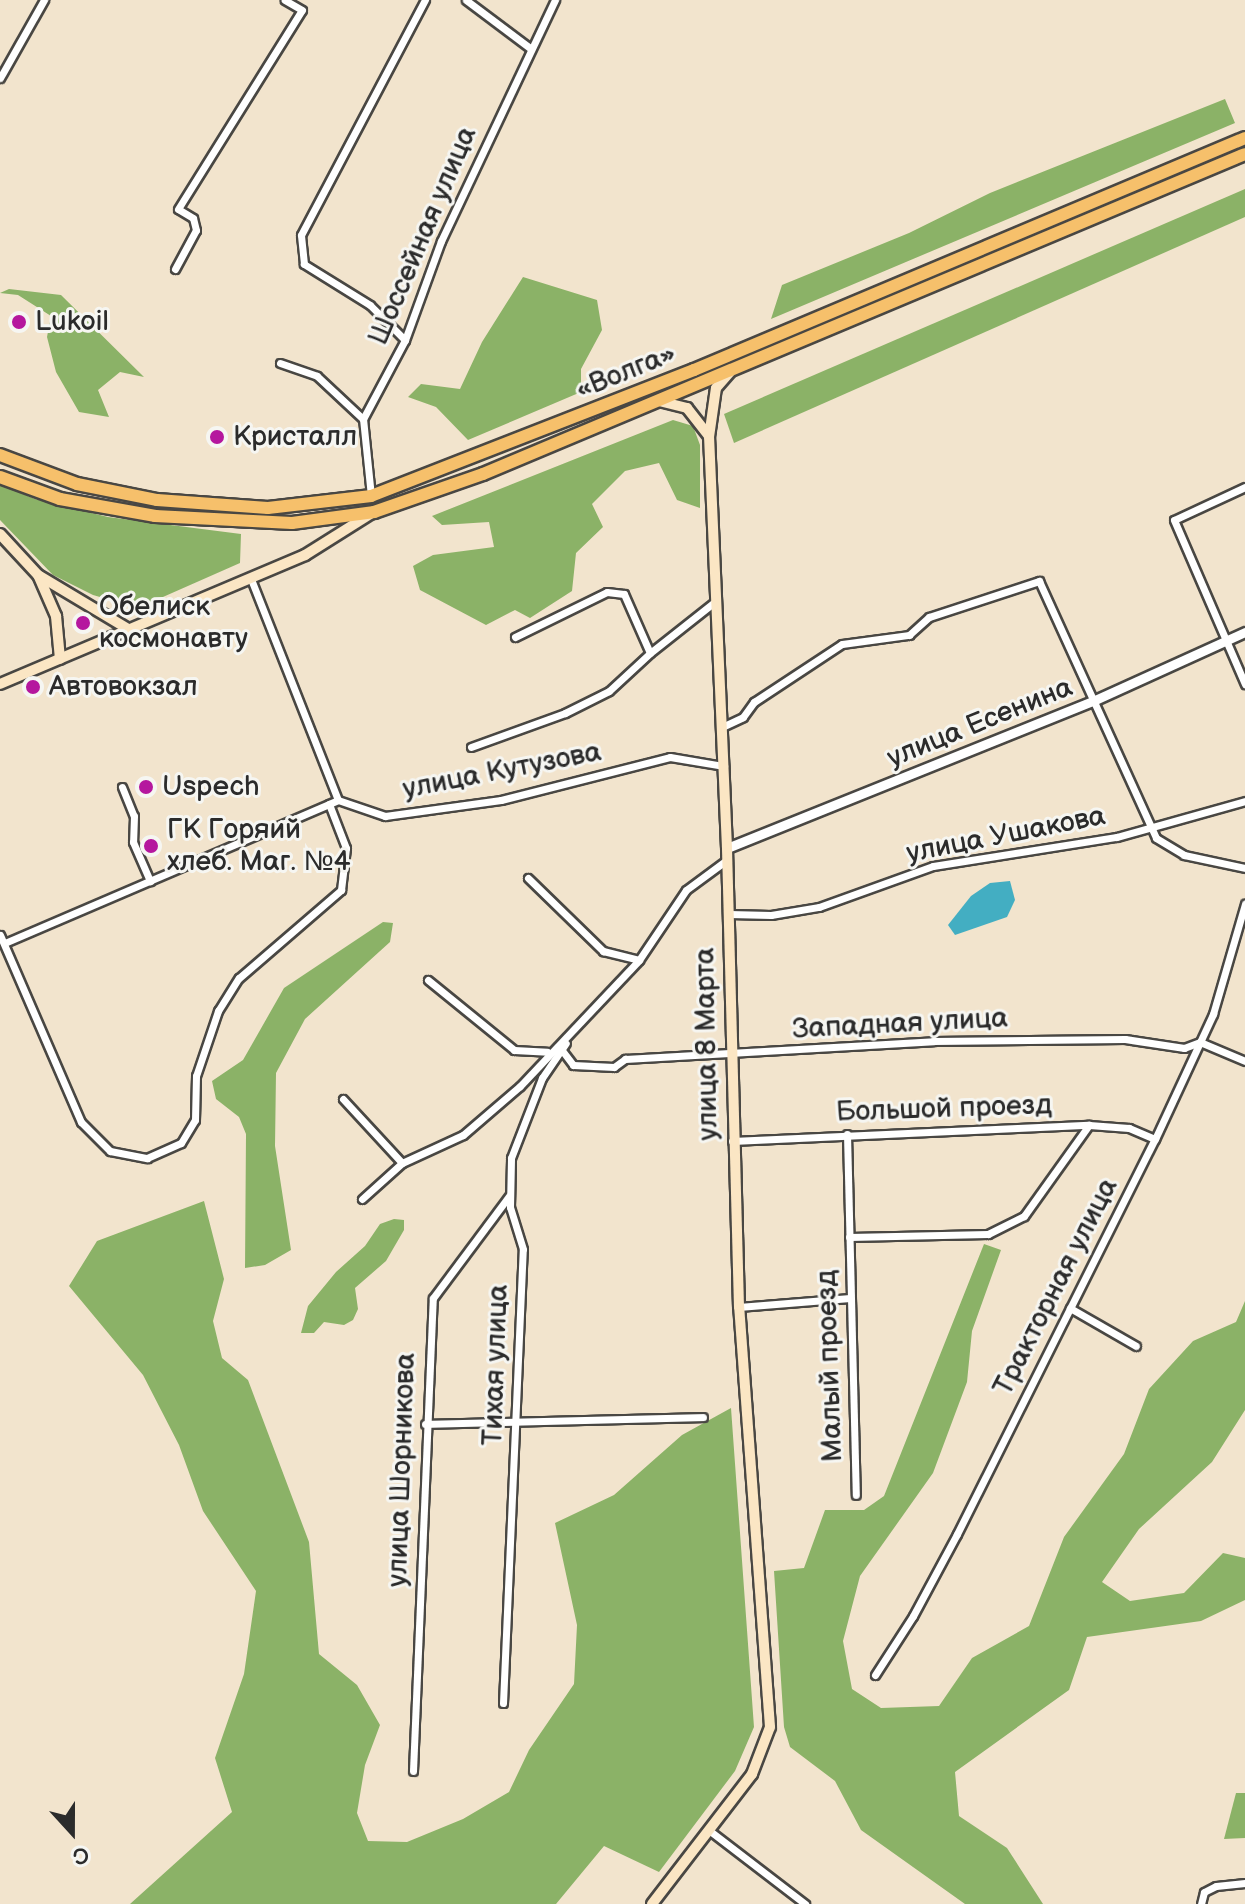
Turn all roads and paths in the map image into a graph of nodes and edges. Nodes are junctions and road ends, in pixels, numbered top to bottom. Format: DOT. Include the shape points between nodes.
graph roads {
  1 [pos="44,0"];
  2 [pos="285,0"];
  3 [pos="425,0"];
  4 [pos="466,0"];
  5 [pos="555,0"];
  6 [pos="530,48"];
  7 [pos="0,78"];
  8 [pos="1245,138"];
  9 [pos="1241,157"];
  10 [pos="175,269"];
  11 [pos="405,340"];
  12 [pos="280,363"];
  13 [pos="735,368"];
  14 [pos="656,401"];
  15 [pos="363,419"];
  16 [pos="709,437"];
  17 [pos="0,455"];
  18 [pos="0,477"];
  19 [pos="1245,487"];
  20 [pos="371,496"];
  21 [pos="374,512"];
  22 [pos="0,534"];
  23 [pos="38,575"];
  24 [pos="251,579"];
  25 [pos="75,599"];
  26 [pos="717,600"];
  27 [pos="56,616"];
  28 [pos="130,630"];
  29 [pos="1245,632"];
  30 [pos="515,637"];
  31 [pos="1226,640"];
  32 [pos="650,653"];
  33 [pos="60,659"];
  34 [pos="0,684"];
  35 [pos="1245,684"];
  36 [pos="1095,700"];
  37 [pos="722,727"];
  38 [pos="471,747"];
  39 [pos="724,766"];
  40 [pos="122,787"];
  41 [pos="1245,801"];
  42 [pos="333,802"];
  43 [pos="1153,827"];
  44 [pos="728,853"];
  45 [pos="1245,868"];
  46 [pos="528,878"];
  47 [pos="150,881"];
  48 [pos="1245,904"];
  49 [pos="729,914"];
  50 [pos="0,935"];
  51 [pos="7,942"];
  52 [pos="639,960"];
  53 [pos="428,980"];
  54 [pos="1200,1042"];
  55 [pos="564,1046"];
  56 [pos="547,1052"];
  57 [pos="731,1056"];
  58 [pos="1245,1061"];
  59 [pos="343,1099"];
  60 [pos="1089,1125"];
  61 [pos="847,1134"];
  62 [pos="1155,1139"];
  63 [pos="732,1141"];
  64 [pos="402,1163"];
  65 [pos="509,1196"];
  66 [pos="362,1199"];
  67 [pos="849,1237"];
  68 [pos="850,1298"];
  69 [pos="739,1307"];
  70 [pos="1070,1308"];
  71 [pos="1136,1346"];
  72 [pos="703,1417"];
  73 [pos="516,1420"];
  74 [pos="425,1424"];
  75 [pos="856,1495"];
  76 [pos="875,1675"];
  77 [pos="503,1703"];
  78 [pos="413,1771"];
  79 [pos="710,1831"];
  80 [pos="1245,1883"];
  81 [pos="796,1901"];
  82 [pos="652,1904"];
  83 [pos="805,1904"];
  84 [pos="1201,1904"];
  1 -- 7 [label="street"];
  2 -- 10 [label="street" via="302,10 178,209 193,218 196,230"];
  3 -- 11 [label="street" via="301,235 304,264 370,305"];
  4 -- 6 [label="street"];
  5 -- 6 [label="street, Шоссейная улица"];
  6 -- 11 [label="street, Шоссейная улица" via="441,241"];
  8 -- 20 [label="highway, «Волга»" via="636,394"];
  9 -- 13 [label="highway, «Волга»"];
  11 -- 15 [label="street, Шоссейная улица"];
  12 -- 15 [label="street" via="317,376"];
  13 -- 14 [label="highway, «Волга»"];
  13 -- 16 [label="main road, улица 8 Марта" via="716,388"];
  14 -- 16 [label="main road" via="687,408"];
  14 -- 21 [label="highway, «Волга»" via="483,474"];
  15 -- 20 [label="street"];
  16 -- 26 [label="main road, улица 8 Марта"];
  17 -- 20 [label="highway, «Волга»" via="77,484 157,500 268,508"];
  18 -- 21 [label="highway, «Волга»" via="74,502 155,516 292,523"];
  19 -- 31 [label="street" via="1174,520"];
  21 -- 24 [label="main road" via="318,548"];
  22 -- 23 [label="main road"];
  23 -- 25 [label="main road"];
  23 -- 27 [label="main road"];
  24 -- 28 [label="main road"];
  24 -- 42 [label="street"];
  25 -- 27 [label="main road" via="63,603"];
  25 -- 28 [label="main road"];
  26 -- 32 [label="street, улица Кутузова"];
  26 -- 37 [label="main road, улица 8 Марта"];
  27 -- 33 [label="main road"];
  28 -- 33 [label="main road"];
  29 -- 31 [label="street, улица Есенина"];
  30 -- 32 [label="street" via="607,592 624,594"];
  31 -- 35 [label="street"];
  31 -- 36 [label="street, улица Есенина"];
  32 -- 38 [label="street, улица Кутузова" via="609,691"];
  33 -- 34 [label="main road"];
  36 -- 37 [label="street" via="1049,593 1039,581 1032,581 929,617 909,635 842,644"];
  36 -- 43 [label="street" via="1118,763"];
  36 -- 44 [label="street, улица Есенина"];
  37 -- 39 [label="main road, улица 8 Марта"];
  39 -- 42 [label="street, улица Кутузова" via="670,757 501,800 385,816"];
  39 -- 44 [label="main road, улица 8 Марта"];
  40 -- 47 [label="street" via="134,816 133,842"];
  41 -- 43 [label="street, улица Ушакова"];
  42 -- 47 [label="street"];
  42 -- 51 [label="street" via="346,848 341,890 239,978 218,1011 196,1076 195,1120 181,1143 147,1158 110,1151 81,1122 35,1021"];
  43 -- 45 [label="street" via="1168,848"];
  43 -- 49 [label="street, улица Ушакова" via="933,866 819,907 771,915"];
  44 -- 49 [label="main road, улица 8 Марта"];
  44 -- 52 [label="street" via="686,890"];
  46 -- 52 [label="street" via="603,951"];
  47 -- 51 [label="street"];
  48 -- 54 [label="street, Тракторная улица" via="1235,952"];
  49 -- 57 [label="main road, улица 8 Марта"];
  50 -- 51 [label="street"];
  52 -- 55 [label="street"];
  53 -- 56 [label="street" via="514,1050"];
  54 -- 57 [label="street, Западная улица" via="1184,1048 1125,1039 933,1041"];
  54 -- 58 [label="street, Западная улица"];
  54 -- 62 [label="street, Тракторная улица"];
  55 -- 56 [label="street"];
  55 -- 57 [label="street, Западная улица" via="573,1065 614,1067 625,1059"];
  55 -- 65 [label="street, Тихая улица" via="524,1121 511,1158"];
  56 -- 64 [label="street" via="520,1086 463,1135"];
  57 -- 63 [label="main road, улица 8 Марта"];
  59 -- 64 [label="street"];
  60 -- 61 [label="street, Большой проезд"];
  60 -- 62 [label="street, Большой проезд" via="1129,1128"];
  60 -- 67 [label="street, Малый проезд" via="1024,1216 988,1234"];
  61 -- 63 [label="street, Большой проезд"];
  61 -- 67 [label="street, Малый проезд"];
  62 -- 70 [label="street, Тракторная улица"];
  63 -- 69 [label="main road, улица 8 Марта"];
  64 -- 66 [label="street"];
  65 -- 73 [label="street, Тихая улица" via="523,1249"];
  65 -- 74 [label="street, улица Шорникова" via="433,1298"];
  67 -- 68 [label="street, Малый проезд"];
  68 -- 69 [label="street"];
  68 -- 75 [label="street, Малый проезд"];
  69 -- 79 [label="main road, улица 8 Марта" via="770,1727 752,1774"];
  70 -- 71 [label="street"];
  70 -- 76 [label="street, Тракторная улица" via="913,1616"];
  72 -- 73 [label="street"];
  73 -- 74 [label="street"];
  73 -- 77 [label="street, Тихая улица"];
  74 -- 78 [label="street, улица Шорникова"];
  79 -- 81 [label="street"];
  79 -- 82 [label="main road"];
  80 -- 84 [label="street" via="1216,1886 1204,1892"];
  81 -- 83 [label="street"];
}
